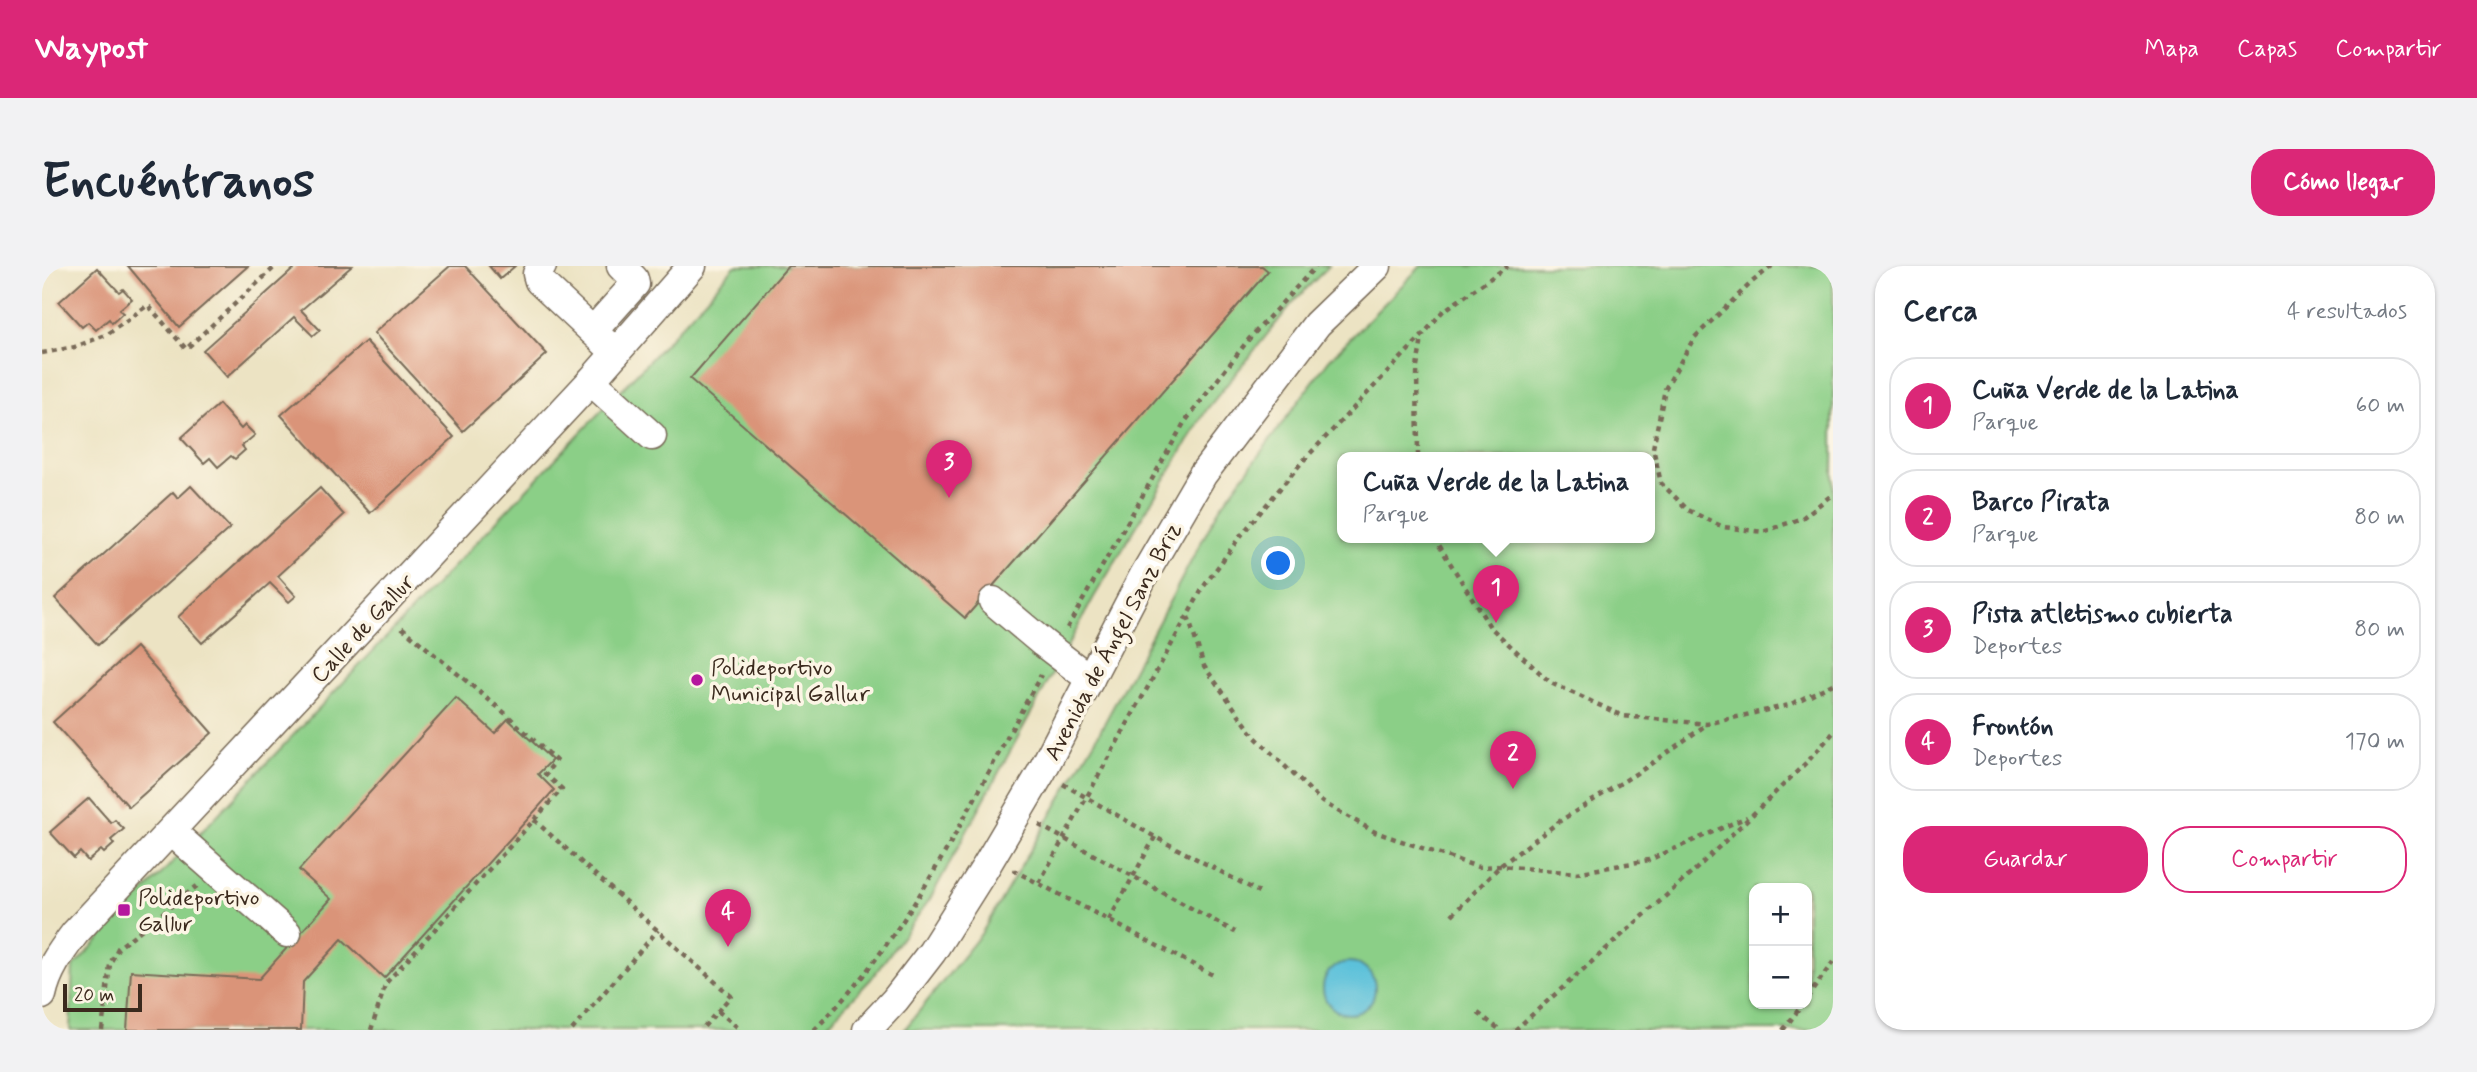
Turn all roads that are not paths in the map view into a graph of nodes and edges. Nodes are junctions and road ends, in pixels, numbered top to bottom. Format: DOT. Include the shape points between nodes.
graph roads {
  1 [pos="542,266"];
  2 [pos="621,266"];
  3 [pos="692,266"];
  4 [pos="1377,266"];
  5 [pos="593,331"];
  6 [pos="616,353"];
  7 [pos="591,382"];
  8 [pos="652,436"];
  9 [pos="993,601"];
  10 [pos="1090,679"];
  11 [pos="172,832"];
  12 [pos="287,933"];
  13 [pos="42,995"];
  14 [pos="867,1030"];
  1 -- 5 [label="street" via="539,281"];
  2 -- 5 [label="street" via="635,284"];
  3 -- 6 [label="street, Calle de Gallur"];
  4 -- 10 [label="street, Avenida de Ángel Sanz Briz" via="1318,324 1203,474"];
  5 -- 6 [label="street"];
  6 -- 7 [label="street, Calle de Gallur"];
  7 -- 8 [label="street"];
  7 -- 11 [label="street, Calle de Gallur"];
  9 -- 10 [label="street"];
  10 -- 14 [label="street, Avenida de Ángel Sanz Briz" via="1041,773 932,952"];
  11 -- 12 [label="street"];
  11 -- 13 [label="street, Calle de Gallur" via="75,933 57,957"];
}
